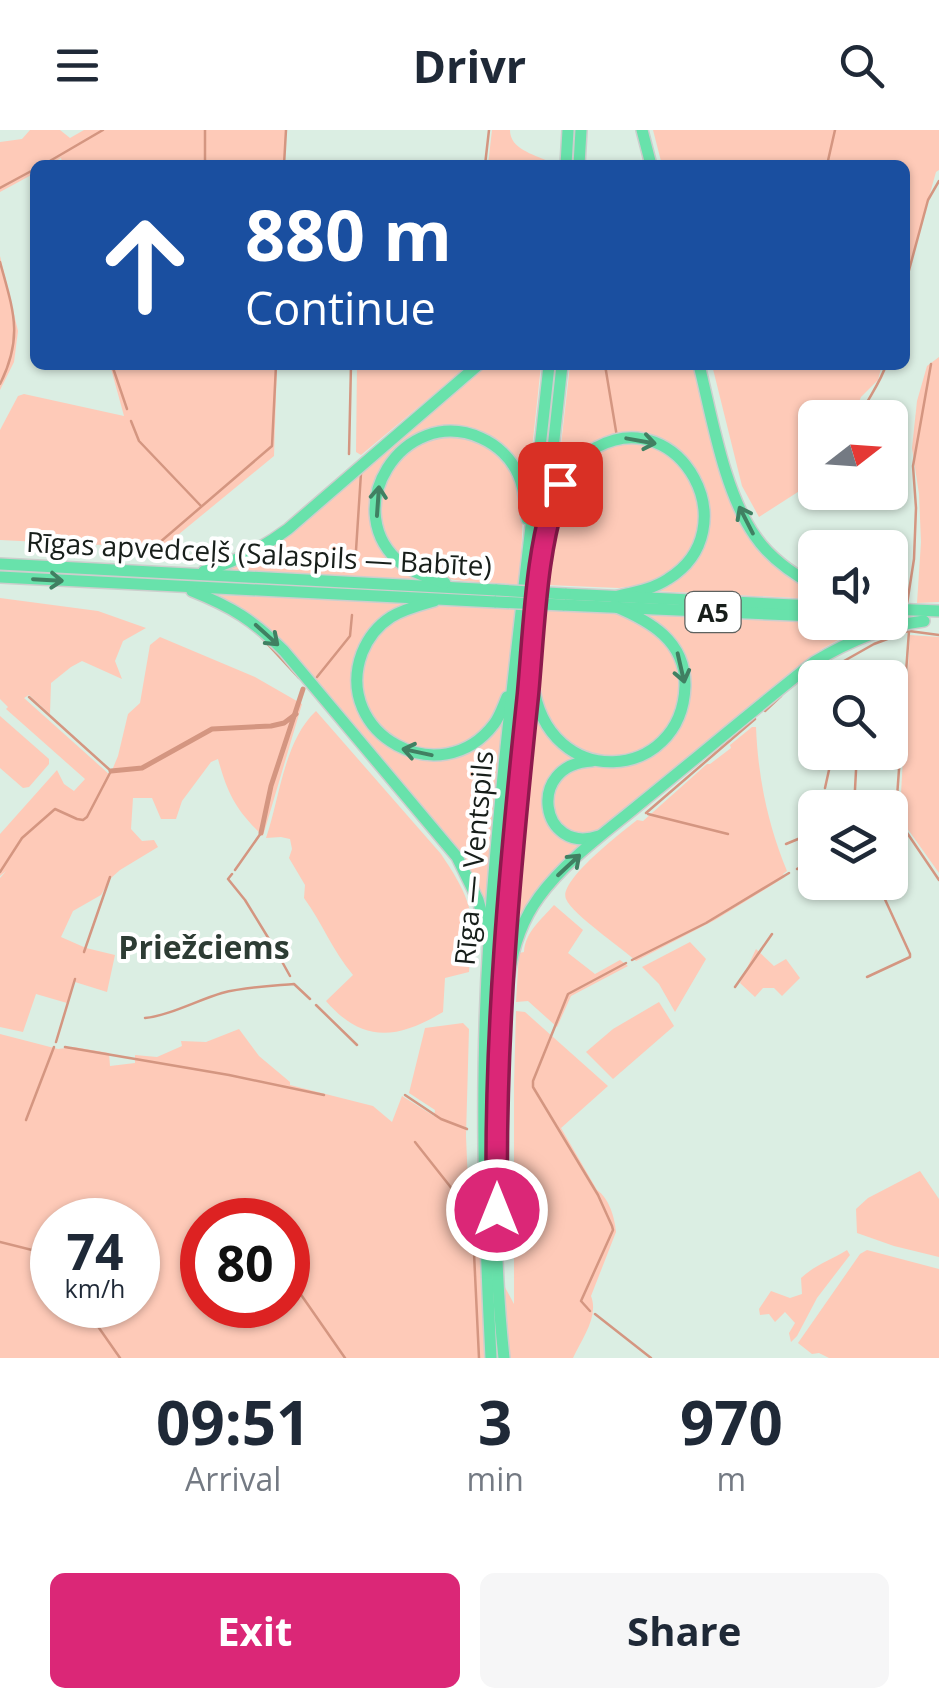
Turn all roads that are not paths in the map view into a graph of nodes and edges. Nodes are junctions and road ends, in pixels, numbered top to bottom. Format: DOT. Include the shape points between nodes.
graph roads {
  1 [pos="568,130"];
  2 [pos="581,130"];
  3 [pos="642,130"];
  4 [pos="566,160"];
  5 [pos="579,160"];
  6 [pos="650,160"];
  7 [pos="472,370"];
  8 [pos="547,370"];
  9 [pos="561,370"];
  10 [pos="701,370"];
  11 [pos="530,537"];
  12 [pos="542,550"];
  13 [pos="0,564"];
  14 [pos="798,574"];
  15 [pos="192,575"];
  16 [pos="0,577"];
  17 [pos="459,587"];
  18 [pos="183,588"];
  19 [pos="497,596"];
  20 [pos="442,598"];
  21 [pos="616,601"];
  22 [pos="798,606"];
  23 [pos="908,611"];
  24 [pos="939,611"];
  25 [pos="798,615"];
  26 [pos="908,616"];
  27 [pos="924,620"];
  28 [pos="939,621"];
  29 [pos="531,662"];
  30 [pos="513,684"];
  31 [pos="596,760"];
  32 [pos="605,833"];
  33 [pos="489,941"];
  34 [pos="498,1074"];
  35 [pos="491,1358"];
  36 [pos="504,1358"];
  1 -- 4 [label="highway"];
  2 -- 5 [label="highway"];
  3 -- 6 [label="highway"];
  7 -- 15 [label="highway" via="255,553"];
  8 -- 11 [label="highway, Rīga — Ventspils"];
  9 -- 12 [label="highway, Rīga — Ventspils"];
  14 -- 10 [label="highway, one-way" via="769,553 741,512"];
  17 -- 11 [label="highway, one-way" via="403,565 378,528 380,480 406,447 444,432 492,444 519,476"];
  11 -- 30 [label="highway, Rīga — Ventspils"];
  12 -- 21 [label="highway, one-way" via="560,484 584,455 630,438 672,451 701,492 701,538 668,579"];
  12 -- 29 [label="highway, Rīga — Ventspils"];
  13 -- 15 [label="highway, Rīgas apvedceļš (Salaspils — Babīte) / A5"];
  15 -- 17 [label="highway, Rīgas apvedceļš (Salaspils — Babīte) / A5"];
  16 -- 18 [label="highway, Rīgas apvedceļš (Salaspils — Babīte) / A5, one-way"];
  17 -- 19 [label="highway, Rīgas apvedceļš (Salaspils — Babīte) / A5"];
  18 -- 20 [label="highway, Rīgas apvedceļš (Salaspils — Babīte) / A5"];
  18 -- 33 [label="highway, one-way" via="228,605 284,651 456,856"];
  19 -- 20 [label="highway, Rīgas apvedceļš (Salaspils — Babīte) / A5"];
  19 -- 21 [label="highway, Rīgas apvedceļš (Salaspils — Babīte) / A5, bridge"];
  30 -- 20 [label="highway, one-way" via="490,728 455,752 408,751 374,727 358,693 366,644 392,616"];
  21 -- 22 [label="highway, Rīgas apvedceļš (Salaspils — Babīte) / A5"];
  21 -- 25 [label="highway, Rīgas apvedceļš (Salaspils — Babīte) / A5"];
  21 -- 31 [label="highway, one-way" via="673,644 684,668 684,698 676,722 652,748 630,759"];
  23 -- 24 [label="highway"];
  26 -- 27 [label="highway"];
  27 -- 28 [label="highway"];
  27 -- 32 [label="highway" via="884,628 814,662"];
  29 -- 31 [label="highway" via="536,701 552,733 573,753"];
  29 -- 34 [label="highway, Rīga — Ventspils"];
  30 -- 33 [label="highway, Rīga — Ventspils"];
  31 -- 32 [label="highway" via="558,774 548,806 568,835 588,839"];
  34 -- 32 [label="highway, one-way" via="510,966 523,923 552,881"];
  33 -- 35 [label="highway, Rīga — Ventspils" via="483,1187"];
  34 -- 36 [label="highway, Rīga — Ventspils"];
}
